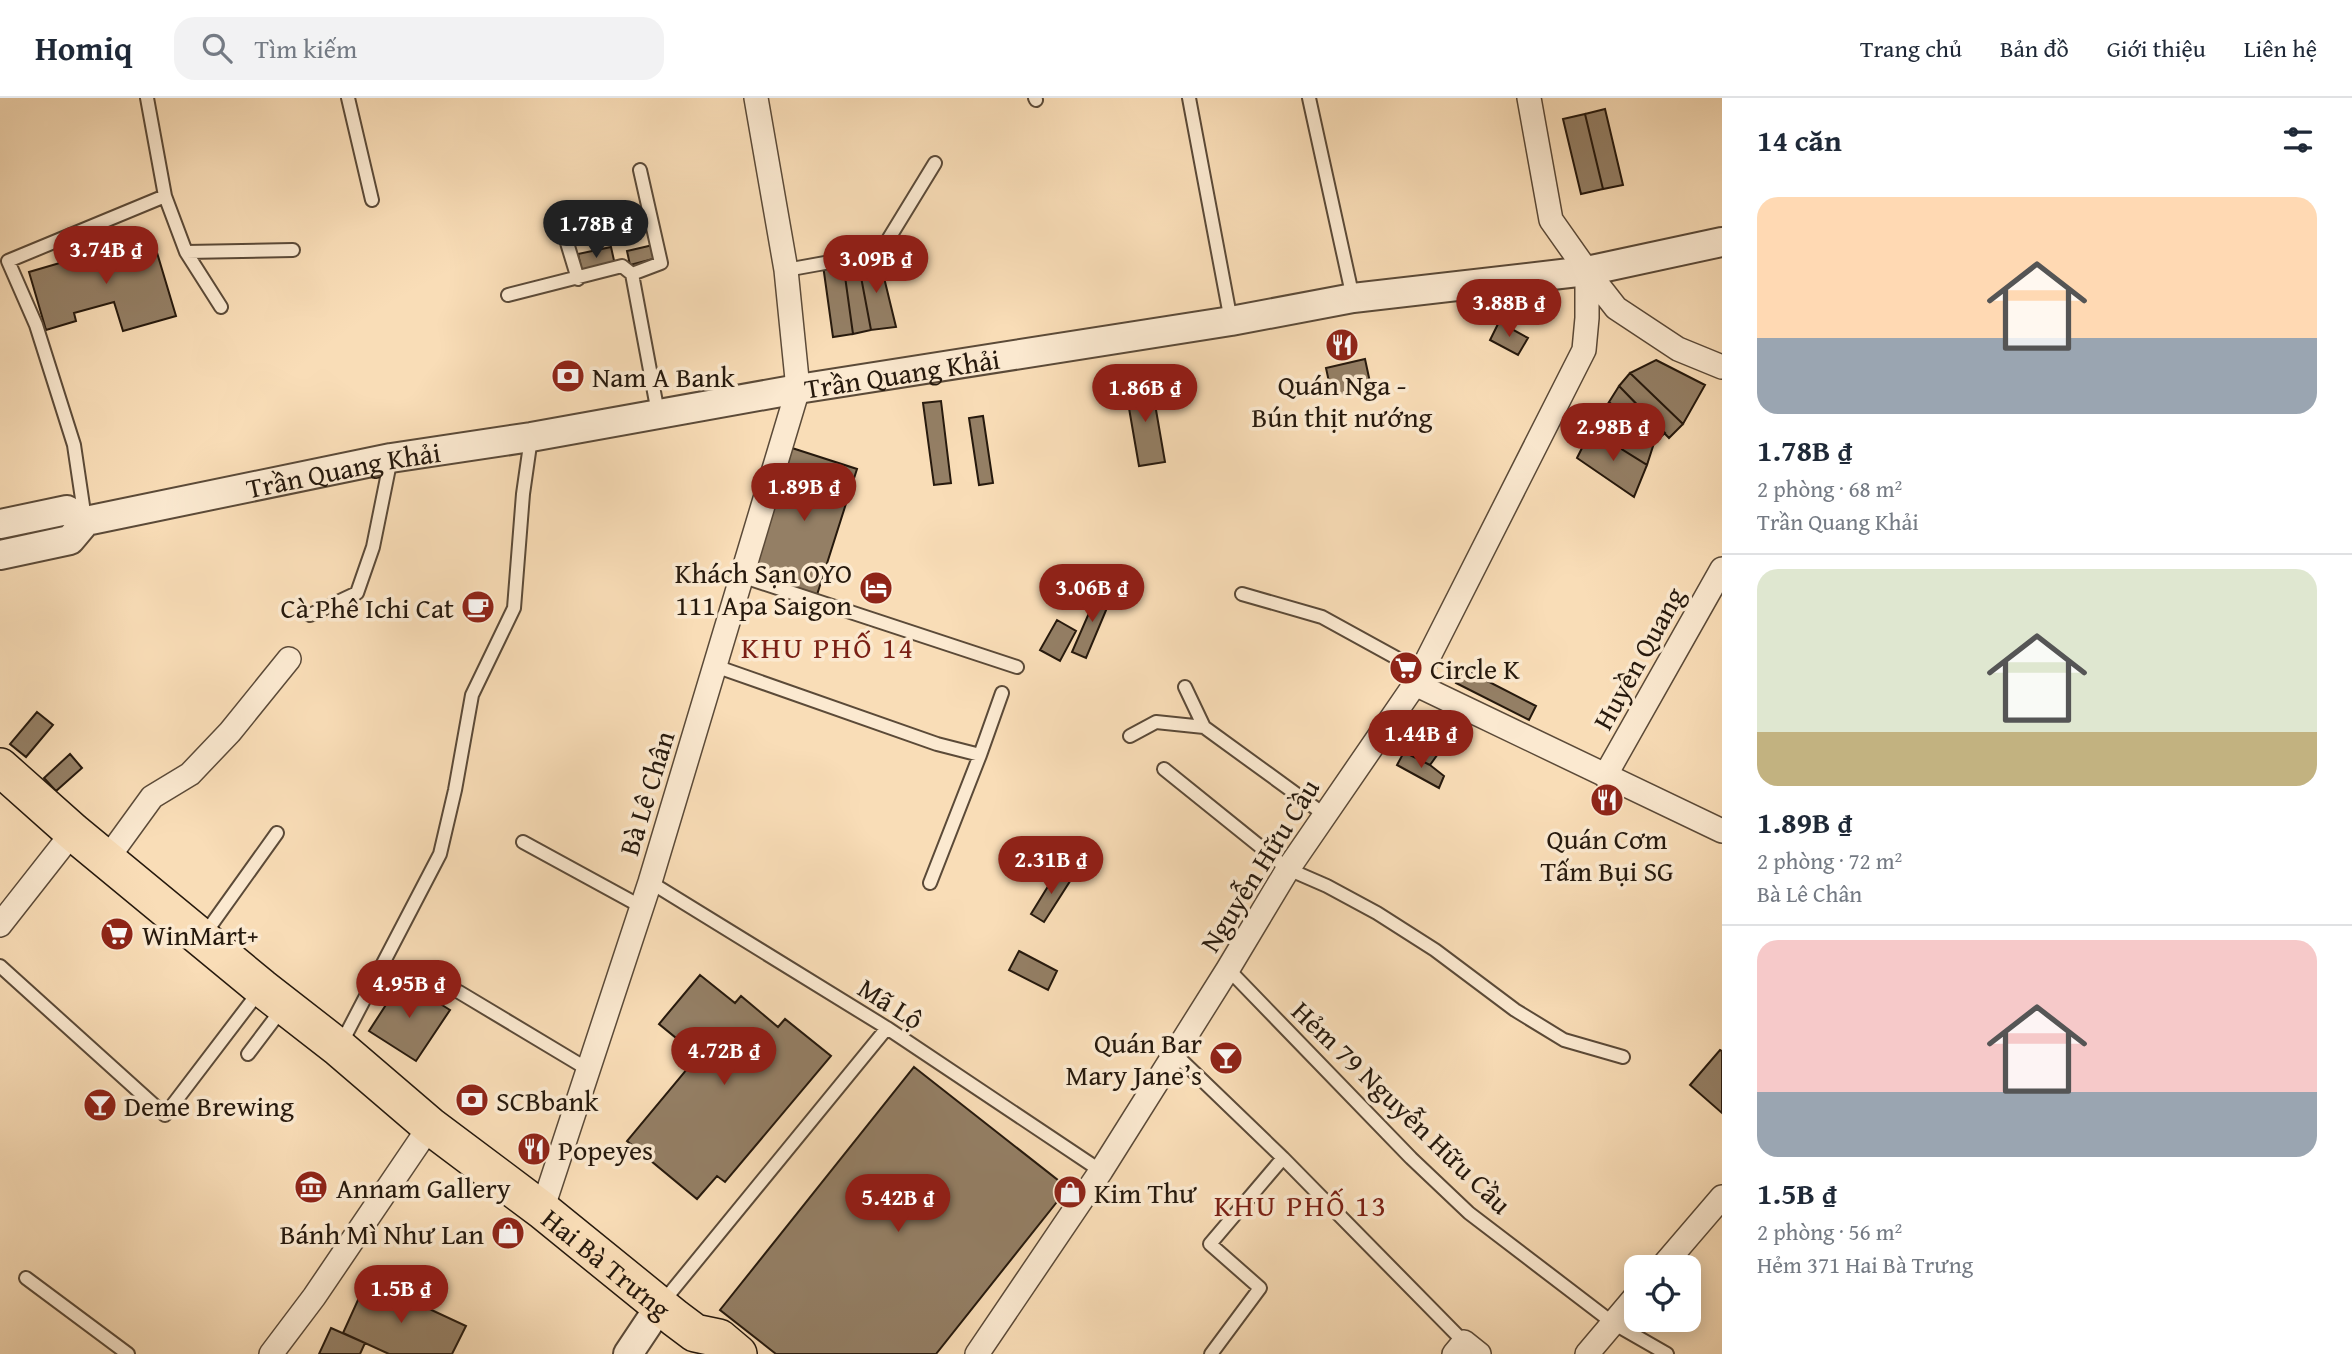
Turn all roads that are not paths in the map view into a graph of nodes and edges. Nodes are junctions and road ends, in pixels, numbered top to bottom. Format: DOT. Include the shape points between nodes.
graph roads {
  1 [pos="148,98"];
  2 [pos="348,98"];
  3 [pos="756,98"];
  4 [pos="1189,98"];
  5 [pos="1309,98"];
  6 [pos="1529,98"];
  7 [pos="936,163"];
  8 [pos="640,170"];
  9 [pos="165,195"];
  10 [pos="372,200"];
  11 [pos="561,223"];
  12 [pos="1722,242"];
  13 [pos="293,250"];
  14 [pos="186,252"];
  15 [pos="786,270"];
  16 [pos="1587,271"];
  17 [pos="632,274"];
  18 [pos="578,279"];
  19 [pos="508,295"];
  20 [pos="1353,298"];
  21 [pos="221,307"];
  22 [pos="1231,321"];
  23 [pos="1722,367"];
  24 [pos="798,389"];
  25 [pos="659,413"];
  26 [pos="531,437"];
  27 [pos="391,458"];
  28 [pos="86,521"];
  29 [pos="0,524"];
  30 [pos="0,555"];
  31 [pos="1722,569"];
  32 [pos="741,576"];
  33 [pos="1242,594"];
  34 [pos="310,615"];
  35 [pos="289,659"];
  36 [pos="715,666"];
  37 [pos="1017,667"];
  38 [pos="1419,678"];
  39 [pos="1185,687"];
  40 [pos="1002,693"];
  41 [pos="1204,727"];
  42 [pos="1130,736"];
  43 [pos="980,755"];
  44 [pos="0,767"];
  45 [pos="1164,769"];
  46 [pos="1605,776"];
  47 [pos="1325,815"];
  48 [pos="1722,831"];
  49 [pos="73,832"];
  50 [pos="276,833"];
  51 [pos="523,842"];
  52 [pos="107,859"];
  53 [pos="1288,869"];
  54 [pos="650,882"];
  55 [pos="930,883"];
  56 [pos="642,907"];
  57 [pos="0,925"];
  58 [pos="202,938"];
  59 [pos="0,966"];
  60 [pos="1228,970"];
  61 [pos="459,992"];
  62 [pos="273,997"];
  63 [pos="887,1028"];
  64 [pos="339,1048"];
  65 [pos="248,1054"];
  66 [pos="1174,1054"];
  67 [pos="1623,1058"];
  68 [pos="589,1070"];
  69 [pos="430,1126"];
  70 [pos="1283,1158"];
  71 [pos="1101,1171"];
  72 [pos="1722,1197"];
  73 [pos="542,1210"];
  74 [pos="1672,1255"];
  75 [pos="26,1278"];
  76 [pos="660,1306"];
  77 [pos="1624,1310"];
  78 [pos="1613,1323"];
  79 [pos="698,1343"];
  80 [pos="1466,1350"];
  81 [pos="128,1354"];
  82 [pos="271,1354"];
  83 [pos="628,1354"];
  84 [pos="738,1354"];
  85 [pos="977,1354"];
  86 [pos="1211,1354"];
  87 [pos="1587,1354"];
  88 [pos="1667,1354"];
  1 -- 9 [label="lane"];
  2 -- 10 [label="lane"];
  3 -- 15 [label="street"];
  4 -- 22 [label="lane"];
  5 -- 20 [label="lane"];
  6 -- 16 [label="street" via="1551,220"];
  7 -- 15 [label="lane" via="880,253"];
  8 -- 17 [label="lane" via="661,263"];
  9 -- 14 [label="lane"];
  9 -- 28 [label="lane" via="8,261 36,325 74,445"];
  11 -- 18 [label="lane"];
  12 -- 16 [label="street, Trần Quang Khải"];
  13 -- 14 [label="lane"];
  14 -- 21 [label="lane"];
  15 -- 24 [label="street"];
  16 -- 20 [label="street, Trần Quang Khải"];
  16 -- 23 [label="street" via="1616,308 1678,349"];
  16 -- 38 [label="street, Nguyễn Hữu Cầu" via="1584,350"];
  17 -- 18 [label="lane" via="622,265"];
  17 -- 25 [label="lane"];
  18 -- 19 [label="lane"];
  20 -- 22 [label="street, Trần Quang Khải"];
  22 -- 24 [label="street, Trần Quang Khải"];
  24 -- 25 [label="street, Trần Quang Khải"];
  24 -- 32 [label="street, Bà Lê Chân"];
  25 -- 26 [label="street, Trần Quang Khải"];
  26 -- 27 [label="street, Trần Quang Khải"];
  26 -- 64 [label="lane" via="514,608 472,695 440,854"];
  27 -- 28 [label="street, Trần Quang Khải"];
  27 -- 34 [label="lane" via="373,547 357,593"];
  28 -- 29 [label="street, Trần Quang Khải" via="67,510"];
  28 -- 30 [label="street, Trần Quang Khải" via="70,540"];
  31 -- 46 [label="street, Huyền Quang"];
  32 -- 36 [label="street, Bà Lê Chân"];
  32 -- 37 [label="lane"];
  33 -- 38 [label="lane" via="1322,617"];
  35 -- 52 [label="street" via="190,774 152,797"];
  36 -- 43 [label="lane"];
  36 -- 54 [label="street, Bà Lê Chân"];
  38 -- 46 [label="street"];
  38 -- 47 [label="street, Nguyễn Hữu Cầu"];
  39 -- 41 [label="lane"];
  40 -- 43 [label="lane"];
  41 -- 42 [label="lane" via="1156,722"];
  41 -- 47 [label="lane"];
  43 -- 55 [label="lane"];
  44 -- 49 [label="main road, Hai Bà Trưng"];
  45 -- 53 [label="lane"];
  46 -- 48 [label="street"];
  47 -- 53 [label="street, Nguyễn Hữu Cầu"];
  49 -- 52 [label="main road, Hai Bà Trưng"];
  49 -- 57 [label="street"];
  50 -- 58 [label="lane"];
  51 -- 56 [label="lane"];
  52 -- 58 [label="main road, Hai Bà Trưng"];
  53 -- 60 [label="street, Nguyễn Hữu Cầu"];
  53 -- 67 [label="lane" via="1377,913 1564,1040"];
  54 -- 56 [label="street, Bà Lê Chân"];
  54 -- 63 [label="lane, Mã Lộ"];
  56 -- 68 [label="street, Bà Lê Chân"];
  58 -- 62 [label="main road, Hai Bà Trưng"];
  59 -- 62 [label="lane" via="165,1115"];
  60 -- 66 [label="street, Nguyễn Hữu Cầu"];
  60 -- 78 [label="lane, Hẻm 79 Nguyễn Hữu Cầu" via="1469,1213"];
  61 -- 68 [label="lane"];
  62 -- 64 [label="main road, Hai Bà Trưng"];
  62 -- 65 [label="lane"];
  63 -- 71 [label="lane, Mã Lộ"];
  63 -- 76 [label="lane"];
  64 -- 69 [label="main road, Hai Bà Trưng"];
  66 -- 70 [label="lane"];
  66 -- 71 [label="street, Nguyễn Hữu Cầu"];
  68 -- 73 [label="street, Bà Lê Chân"];
  69 -- 73 [label="main road, Hai Bà Trưng"];
  69 -- 82 [label="street"];
  70 -- 80 [label="lane"];
  70 -- 86 [label="lane" via="1210,1244 1260,1288"];
  71 -- 85 [label="street, Nguyễn Hữu Cầu"];
  72 -- 74 [label="street"];
  73 -- 76 [label="main road, Hai Bà Trưng"];
  75 -- 81 [label="lane"];
  76 -- 79 [label="main road, Hai Bà Trưng"];
  76 -- 83 [label="street"];
  77 -- 78 [label="street"];
  78 -- 87 [label="street"];
  78 -- 88 [label="lane, Hẻm 79 Nguyễn Hữu Cầu"];
  79 -- 84 [label="main road, Hai Bà Trưng" via="719,1338"];
}
